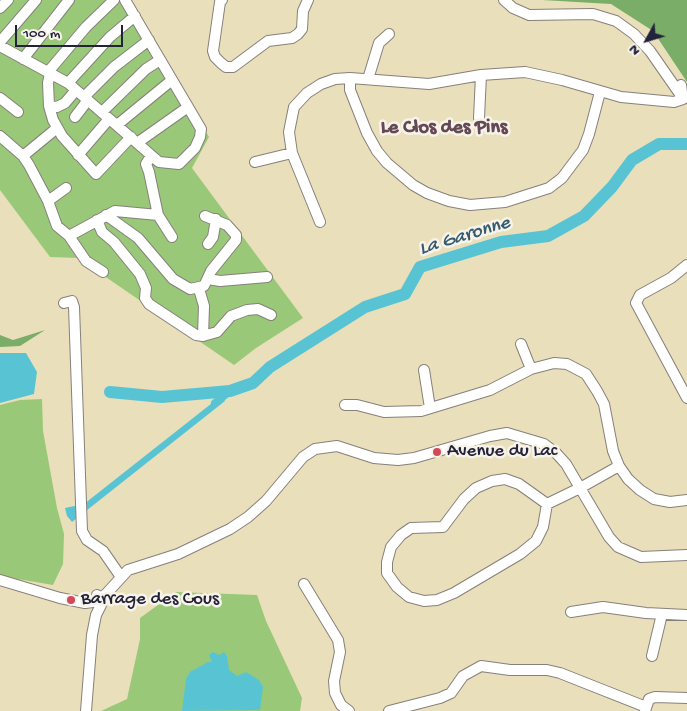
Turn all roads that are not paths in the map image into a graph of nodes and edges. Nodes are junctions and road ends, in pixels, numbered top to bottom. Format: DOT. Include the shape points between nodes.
graph roads {
  1 [pos="8,0"];
  2 [pos="36,0"];
  3 [pos="69,0"];
  4 [pos="114,0"];
  5 [pos="125,0"];
  6 [pos="222,0"];
  7 [pos="308,0"];
  8 [pos="504,0"];
  9 [pos="0,8"];
  10 [pos="135,16"];
  11 [pos="389,34"];
  12 [pos="149,40"];
  13 [pos="0,42"];
  14 [pos="0,46"];
  15 [pos="23,59"];
  16 [pos="160,60"];
  17 [pos="49,73"];
  18 [pos="481,75"];
  19 [pos="350,78"];
  20 [pos="368,79"];
  21 [pos="172,80"];
  22 [pos="72,86"];
  23 [pos="600,92"];
  24 [pos="684,94"];
  25 [pos="0,98"];
  26 [pos="86,99"];
  27 [pos="48,106"];
  28 [pos="188,106"];
  29 [pos="18,112"];
  30 [pos="75,118"];
  31 [pos="479,118"];
  32 [pos="109,119"];
  33 [pos="57,128"];
  34 [pos="0,136"];
  35 [pos="134,140"];
  36 [pos="292,153"];
  37 [pos="78,155"];
  38 [pos="23,156"];
  39 [pos="151,156"];
  40 [pos="254,162"];
  41 [pos="66,188"];
  42 [pos="48,201"];
  43 [pos="158,215"];
  44 [pos="205,216"];
  45 [pos="102,217"];
  46 [pos="216,219"];
  47 [pos="320,222"];
  48 [pos="68,236"];
  49 [pos="172,236"];
  50 [pos="208,244"];
  51 [pos="687,265"];
  52 [pos="103,272"];
  53 [pos="267,276"];
  54 [pos="208,278"];
  55 [pos="199,289"];
  56 [pos="64,303"];
  57 [pos="271,315"];
  58 [pos="203,336"];
  59 [pos="521,344"];
  60 [pos="531,369"];
  61 [pos="424,370"];
  62 [pos="687,398"];
  63 [pos="344,405"];
  64 [pos="430,408"];
  65 [pos="619,466"];
  66 [pos="580,488"];
  67 [pos="687,500"];
  68 [pos="547,504"];
  69 [pos="687,555"];
  70 [pos="0,580"];
  71 [pos="117,580"];
  72 [pos="304,584"];
  73 [pos="93,599"];
  74 [pos="571,612"];
  75 [pos="662,614"];
  76 [pos="687,615"];
  77 [pos="652,656"];
  78 [pos="687,698"];
  79 [pos="647,706"];
  80 [pos="86,711"];
  81 [pos="349,711"];
  82 [pos="390,711"];
  1 -- 9 [label="street"];
  2 -- 13 [label="street"];
  3 -- 15 [label="street"];
  4 -- 17 [label="street" via="86,27"];
  5 -- 10 [label="street"];
  6 -- 7 [label="street" via="214,51 226,67 234,67 268,41 292,38 298,34"];
  8 -- 24 [label="street" via="529,15 584,14 609,18 634,34"];
  10 -- 12 [label="street"];
  10 -- 22 [label="street" via="110,37"];
  11 -- 20 [label="street" via="379,43"];
  12 -- 16 [label="street"];
  12 -- 26 [label="street" via="114,67"];
  14 -- 15 [label="street"];
  15 -- 17 [label="street"];
  16 -- 21 [label="street"];
  16 -- 32 [label="street" via="146,69"];
  17 -- 22 [label="street"];
  17 -- 27 [label="street"];
  18 -- 20 [label="street" via="429,84"];
  18 -- 23 [label="street" via="525,72"];
  18 -- 31 [label="street"];
  19 -- 20 [label="street"];
  19 -- 23 [label="street" via="350,90 367,132 387,164 413,186 427,193 470,205 512,200 549,188 562,178 583,150"];
  19 -- 36 [label="street" via="321,84 294,107 288,132"];
  21 -- 28 [label="street"];
  21 -- 32 [label="street"];
  22 -- 26 [label="street"];
  22 -- 27 [label="street" via="65,103 58,107"];
  23 -- 24 [label="street" via="657,101"];
  25 -- 29 [label="street"];
  26 -- 30 [label="street"];
  26 -- 32 [label="street"];
  27 -- 33 [label="street"];
  28 -- 35 [label="street"];
  28 -- 39 [label="street" via="201,129 195,148 181,168 159,162"];
  32 -- 35 [label="street"];
  32 -- 37 [label="street"];
  33 -- 37 [label="street"];
  33 -- 38 [label="street"];
  34 -- 38 [label="street"];
  35 -- 37 [label="street" via="96,174"];
  35 -- 39 [label="street"];
  36 -- 40 [label="street"];
  36 -- 47 [label="street"];
  38 -- 42 [label="street"];
  39 -- 43 [label="street" via="146,164"];
  41 -- 42 [label="street"];
  42 -- 48 [label="street" via="57,226"];
  43 -- 45 [label="street" via="115,211"];
  43 -- 49 [label="street"];
  44 -- 46 [label="street"];
  45 -- 48 [label="street"];
  45 -- 55 [label="street" via="138,238 173,279 190,289"];
  45 -- 58 [label="street" via="102,232 140,274 149,304 196,335"];
  46 -- 50 [label="street" via="213,238"];
  46 -- 54 [label="street" via="233,230 236,240 210,271"];
  48 -- 52 [label="street" via="86,261"];
  51 -- 62 [label="street" via="640,295 636,303"];
  53 -- 54 [label="street" via="220,281"];
  54 -- 55 [label="street"];
  55 -- 58 [label="street" via="204,306"];
  56 -- 71 [label="street" via="72,301 74,307 81,528 84,537 103,551"];
  57 -- 58 [label="street" via="258,309 247,310 231,316 217,332"];
  59 -- 60 [label="street"];
  60 -- 64 [label="street" via="490,390"];
  60 -- 65 [label="street" via="554,363 567,364 586,374 604,404"];
  61 -- 64 [label="street"];
  63 -- 64 [label="street" via="405,413"];
  65 -- 66 [label="street"];
  65 -- 67 [label="street" via="640,490 654,499 670,502"];
  66 -- 68 [label="street"];
  66 -- 69 [label="street" via="618,547 641,557"];
  66 -- 71 [label="street" via="566,464 544,444 507,433 398,460 374,458 337,446 320,447 303,457 266,501 230,529 178,554 136,566"];
  68 -- 68 [label="street" via="543,527 536,541 454,594 424,601 409,597 387,573 391,547 401,535 411,528 443,527 464,499 476,488 492,481 505,479 519,484"];
  70 -- 73 [label="street" via="71,600"];
  71 -- 73 [label="street"];
  72 -- 81 [label="street" via="338,640 340,652 335,693 341,706"];
  73 -- 80 [label="street" via="96,614"];
  74 -- 75 [label="street" via="603,607"];
  75 -- 76 [label="street"];
  75 -- 77 [label="street"];
  78 -- 79 [label="street" via="654,696"];
  79 -- 82 [label="street" via="560,673 481,666 463,676 451,693"];
}
